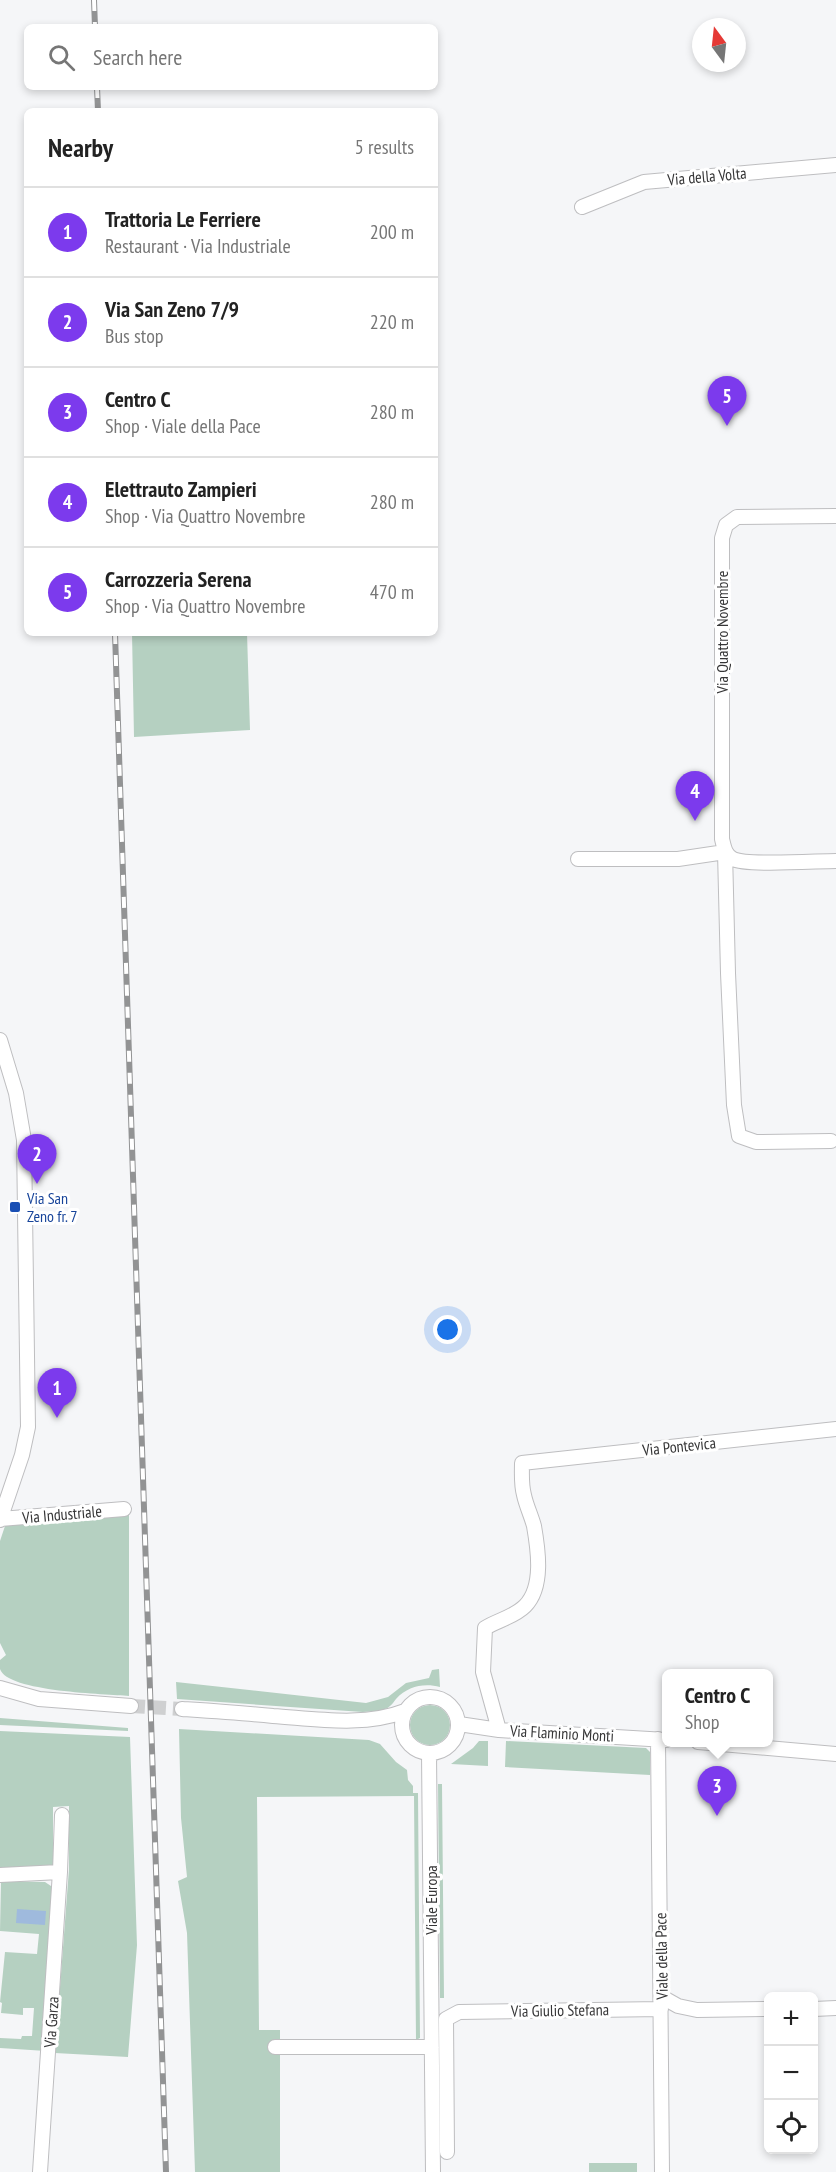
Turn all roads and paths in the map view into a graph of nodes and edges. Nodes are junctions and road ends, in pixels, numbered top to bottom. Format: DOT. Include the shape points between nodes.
graph roads {
  1 [pos="836,165"];
  2 [pos="582,207"];
  3 [pos="836,516"];
  4 [pos="725,852"];
  5 [pos="578,859"];
  6 [pos="836,861"];
  7 [pos="0,1040"];
  8 [pos="831,1141"];
  9 [pos="836,1429"];
  10 [pos="124,1509"];
  11 [pos="0,1520"];
  12 [pos="2,1687"];
  13 [pos="132,1706"];
  14 [pos="182,1709"];
  15 [pos="405,1711"];
  16 [pos="371,1721"];
  17 [pos="459,1724"];
  18 [pos="500,1730"];
  19 [pos="403,1733"];
  20 [pos="662,1739"];
  21 [pos="749,1747"];
  22 [pos="429,1754"];
  23 [pos="836,1754"];
  24 [pos="62,1815"];
  25 [pos="60,1872"];
  26 [pos="0,1875"];
  27 [pos="661,2003"];
  28 [pos="818,2008"];
  29 [pos="836,2008"];
  30 [pos="764,2009"];
  31 [pos="275,2047"];
  32 [pos="432,2047"];
  33 [pos="447,2152"];
  34 [pos="40,2172"];
  35 [pos="433,2172"];
  36 [pos="662,2172"];
  1 -- 2 [label="street, Via della Volta" via="644,182"];
  3 -- 4 [label="street, Via Quattro Novembre" via="737,517 722,531"];
  4 -- 5 [label="street" via="678,859"];
  4 -- 6 [label="street" via="733,859 750,862"];
  4 -- 8 [label="street, Via Quattro Novembre" via="734,1105 739,1136 756,1142"];
  7 -- 11 [label="street" via="16,1093 24,1140 28,1427"];
  9 -- 18 [label="street, Via Pontevica" via="522,1462 524,1496 536,1541 537,1577 528,1603 484,1628 483,1671"];
  10 -- 11 [label="street, Via Industriale"];
  12 -- 13 [label="street" via="39,1699"];
  14 -- 16 [label="street"];
  15 -- 16 [label="street"];
  15 -- 17 [label="street" via="417,1700 433,1697 448,1703"];
  15 -- 19 [label="street"];
  16 -- 19 [label="street"];
  17 -- 18 [label="street, Via Flaminio Monti"];
  17 -- 22 [label="street" via="450,1745"];
  18 -- 20 [label="street, Via Flaminio Monti"];
  19 -- 22 [label="street" via="410,1745"];
  20 -- 27 [label="street, Viale della Pace"];
  21 -- 23 [label="street"];
  22 -- 32 [label="street, Viale Europa"];
  24 -- 25 [label="street, Via Garza"];
  25 -- 26 [label="street"];
  25 -- 34 [label="street, Via Garza"];
  27 -- 30 [label="street, Via Giulio Stefana" via="697,2010"];
  27 -- 33 [label="street, Via Giulio Stefana" via="459,2012 446,2019"];
  27 -- 36 [label="street, Viale della Pace"];
  28 -- 29 [label="street"];
  31 -- 32 [label="street"];
  32 -- 35 [label="street, Viale Europa"];
}
